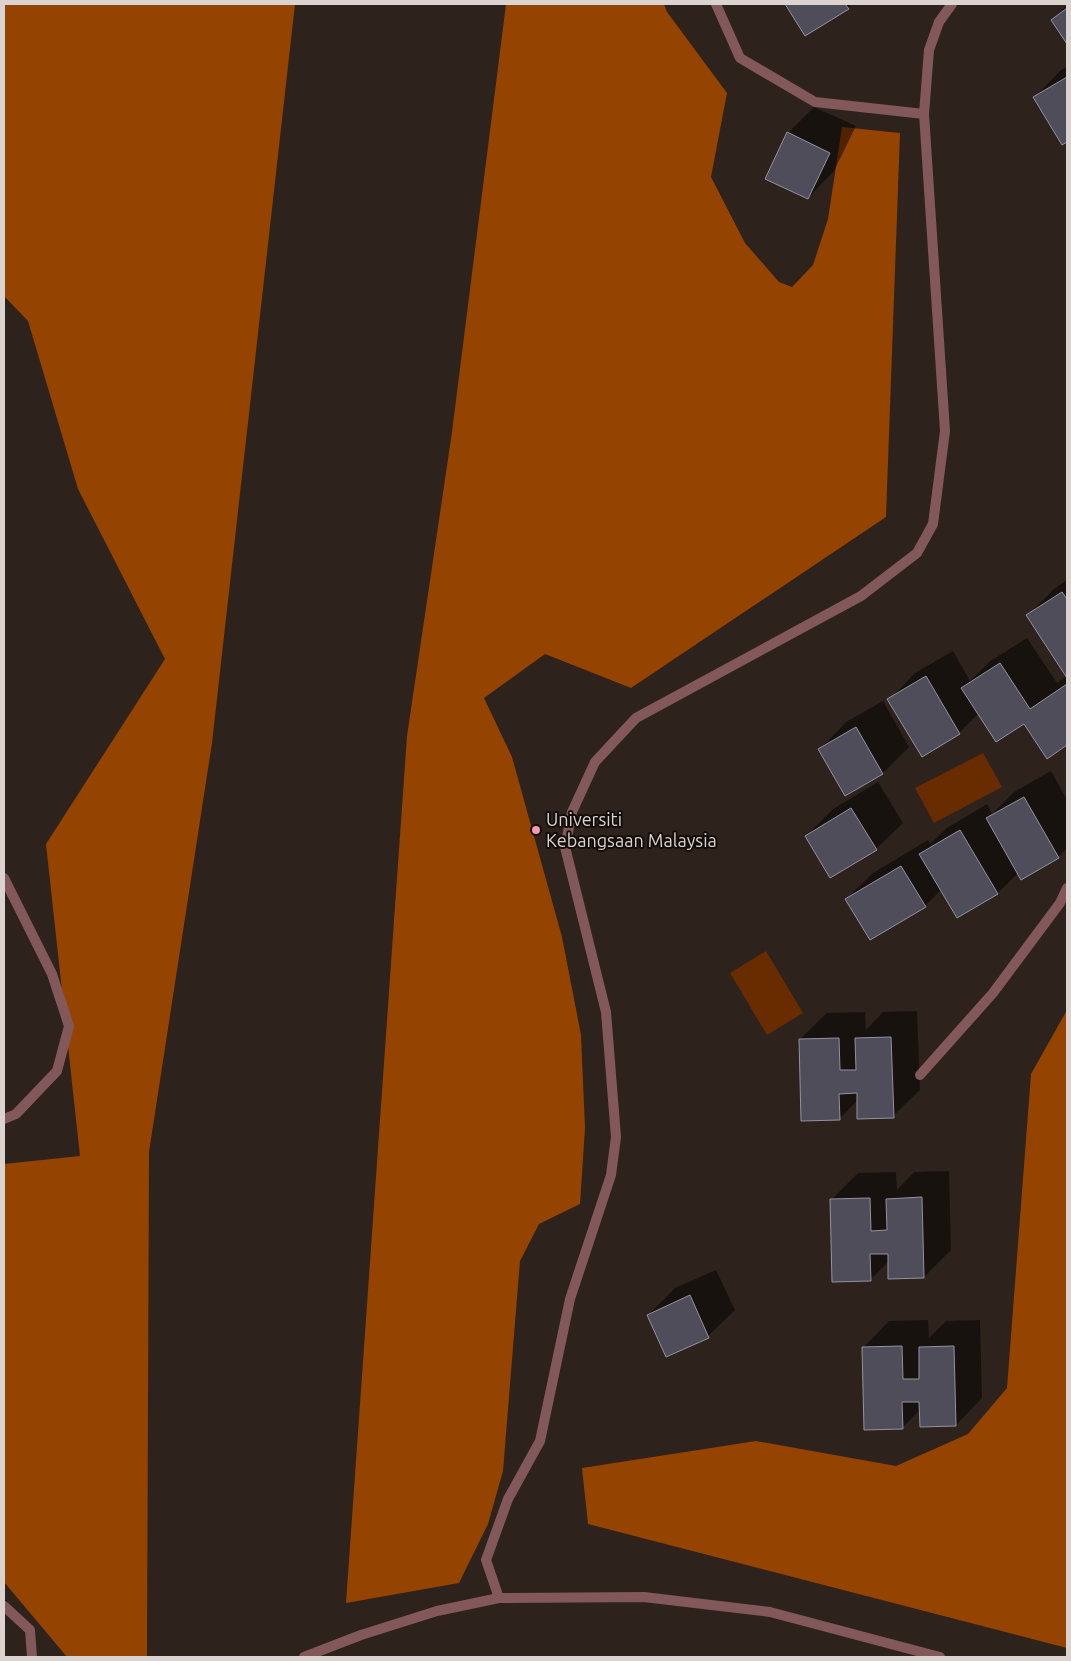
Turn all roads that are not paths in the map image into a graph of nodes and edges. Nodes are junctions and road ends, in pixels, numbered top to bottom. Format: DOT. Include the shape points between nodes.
graph roads {
  1 [pos="716,4"];
  2 [pos="952,4"];
  3 [pos="924,114"];
  4 [pos="4,878"];
  5 [pos="1067,888"];
  6 [pos="920,1075"];
  7 [pos="4,1119"];
  8 [pos="499,1598"];
  9 [pos="4,1606"];
  10 [pos="32,1657"];
  11 [pos="304,1657"];
  12 [pos="940,1657"];
  1 -- 3 [label="street" via="740,58 814,102"];
  2 -- 3 [label="street" via="939,22 929,50"];
  3 -- 8 [label="street" via="945,432 933,524 917,553 861,596 636,718 595,762 572,812 565,847 606,1012 616,1137 611,1175 570,1299 540,1440 508,1499 486,1560"];
  4 -- 7 [label="street" via="52,974 70,1026 57,1071 16,1114"];
  5 -- 6 [label="street" via="1060,903 993,993"];
  8 -- 11 [label="street" via="436,1612"];
  8 -- 12 [label="street" via="644,1597 770,1612"];
  9 -- 10 [label="street" via="30,1630"];
}
